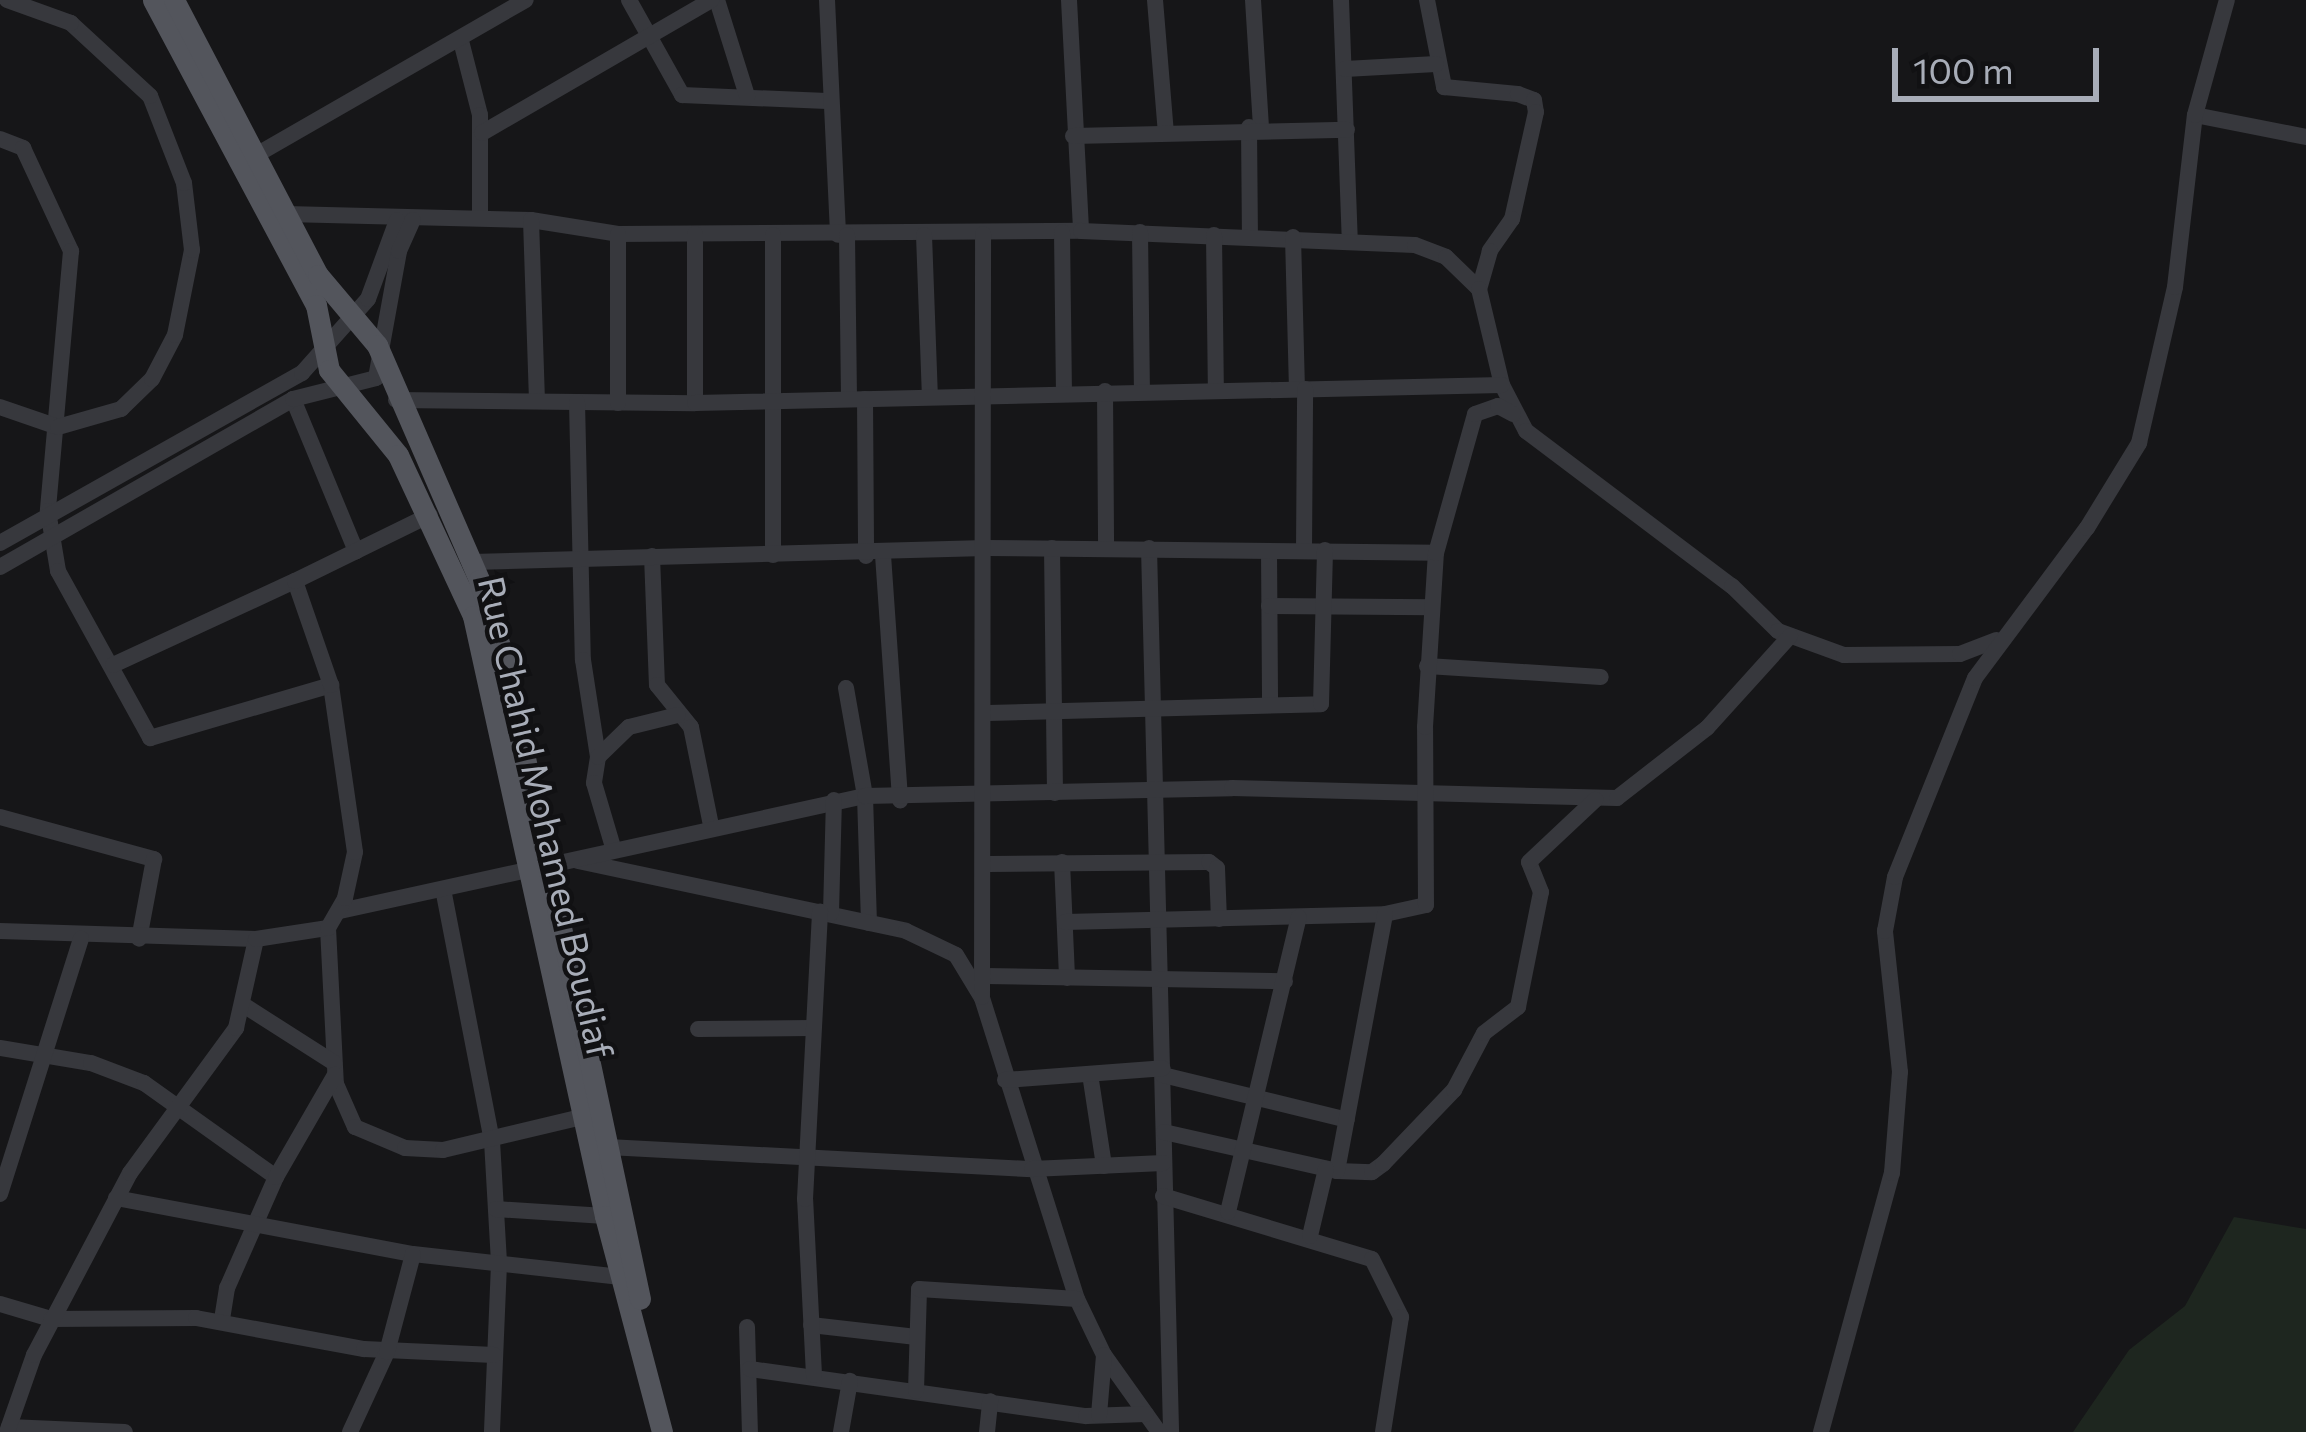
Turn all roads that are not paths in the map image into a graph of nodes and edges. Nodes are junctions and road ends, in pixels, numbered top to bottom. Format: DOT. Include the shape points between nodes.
graph roads {
  1 [pos="7,0"];
  2 [pos="76,0"];
  3 [pos="153,0"];
  4 [pos="174,0"];
  5 [pos="526,0"];
  6 [pos="629,0"];
  7 [pos="713,0"];
  8 [pos="827,0"];
  9 [pos="1069,0"];
  10 [pos="1155,0"];
  11 [pos="1253,0"];
  12 [pos="1342,0"];
  13 [pos="1427,0"];
  14 [pos="2227,0"];
  15 [pos="71,23"];
  16 [pos="649,37"];
  17 [pos="461,40"];
  18 [pos="1436,64"];
  19 [pos="1345,69"];
  20 [pos="747,96"];
  21 [pos="827,101"];
  22 [pos="2195,115"];
  23 [pos="1255,128"];
  24 [pos="1347,130"];
  25 [pos="482,133"];
  26 [pos="1166,133"];
  27 [pos="1073,136"];
  28 [pos="2306,137"];
  29 [pos="0,139"];
  30 [pos="256,154"];
  31 [pos="286,214"];
  32 [pos="480,217"];
  33 [pos="405,220"];
  34 [pos="531,220"];
  35 [pos="1071,231"];
  36 [pos="1140,232"];
  37 [pos="983,233"];
  38 [pos="618,234"];
  39 [pos="694,234"];
  40 [pos="773,235"];
  41 [pos="842,235"];
  42 [pos="924,235"];
  43 [pos="1214,235"];
  44 [pos="1250,236"];
  45 [pos="1293,237"];
  46 [pos="1350,240"];
  47 [pos="1490,251"];
  48 [pos="1446,257"];
  49 [pos="1479,289"];
  50 [pos="351,317"];
  51 [pos="324,347"];
  52 [pos="384,364"];
  53 [pos="1502,385"];
  54 [pos="343,387"];
  55 [pos="1216,389"];
  56 [pos="1301,389"];
  57 [pos="1064,392"];
  58 [pos="1105,392"];
  59 [pos="1142,392"];
  60 [pos="987,396"];
  61 [pos="930,397"];
  62 [pos="293,399"];
  63 [pos="537,399"];
  64 [pos="857,399"];
  65 [pos="396,400"];
  66 [pos="773,400"];
  67 [pos="577,402"];
  68 [pos="618,403"];
  69 [pos="695,403"];
  70 [pos="0,407"];
  71 [pos="251,412"];
  72 [pos="1514,413"];
  73 [pos="58,427"];
  74 [pos="49,511"];
  75 [pos="430,514"];
  76 [pos="50,534"];
  77 [pos="0,543"];
  78 [pos="986,548"];
  79 [pos="1052,548"];
  80 [pos="1106,548"];
  81 [pos="1149,548"];
  82 [pos="1304,550"];
  83 [pos="1325,550"];
  84 [pos="356,551"];
  85 [pos="1269,551"];
  86 [pos="1436,553"];
  87 [pos="773,555"];
  88 [pos="874,555"];
  89 [pos="652,556"];
  90 [pos="581,558"];
  91 [pos="0,567"];
  92 [pos="468,569"];
  93 [pos="295,581"];
  94 [pos="1269,606"];
  95 [pos="1324,606"];
  96 [pos="1431,607"];
  97 [pos="1790,636"];
  98 [pos="1996,640"];
  99 [pos="1960,654"];
  100 [pos="113,665"];
  101 [pos="1427,666"];
  102 [pos="1601,677"];
  103 [pos="1975,678"];
  104 [pos="331,685"];
  105 [pos="846,688"];
  106 [pos="1270,705"];
  107 [pos="1152,707"];
  108 [pos="1053,710"];
  109 [pos="988,713"];
  110 [pos="678,715"];
  111 [pos="598,757"];
  112 [pos="1152,791"];
  113 [pos="1423,791"];
  114 [pos="1055,793"];
  115 [pos="865,796"];
  116 [pos="988,796"];
  117 [pos="834,800"];
  118 [pos="899,800"];
  119 [pos="1595,800"];
  120 [pos="0,817"];
  121 [pos="711,825"];
  122 [pos="613,847"];
  123 [pos="578,861"];
  124 [pos="1154,861"];
  125 [pos="1062,862"];
  126 [pos="988,864"];
  127 [pos="537,870"];
  128 [pos="444,894"];
  129 [pos="340,911"];
  130 [pos="825,912"];
  131 [pos="1385,914"];
  132 [pos="1299,917"];
  133 [pos="1220,919"];
  134 [pos="1156,920"];
  135 [pos="1065,922"];
  136 [pos="869,923"];
  137 [pos="328,928"];
  138 [pos="0,931"];
  139 [pos="81,939"];
  140 [pos="139,939"];
  141 [pos="256,939"];
  142 [pos="985,976"];
  143 [pos="1067,979"];
  144 [pos="1285,981"];
  145 [pos="1159,983"];
  146 [pos="982,998"];
  147 [pos="244,1006"];
  148 [pos="812,1028"];
  149 [pos="698,1029"];
  150 [pos="0,1048"];
  151 [pos="46,1055"];
  152 [pos="335,1069"];
  153 [pos="1163,1071"];
  154 [pos="1090,1074"];
  155 [pos="1005,1079"];
  156 [pos="1259,1098"];
  157 [pos="176,1100"];
  158 [pos="583,1118"];
  159 [pos="1347,1120"];
  160 [pos="1164,1132"];
  161 [pos="492,1142"];
  162 [pos="608,1148"];
  163 [pos="1244,1148"];
  164 [pos="807,1153"];
  165 [pos="1163,1163"];
  166 [pos="1104,1166"];
  167 [pos="1032,1169"];
  168 [pos="1332,1170"];
  169 [pos="276,1177"];
  170 [pos="0,1194"];
  171 [pos="1162,1196"];
  172 [pos="116,1198"];
  173 [pos="496,1209"];
  174 [pos="1228,1212"];
  175 [pos="605,1216"];
  176 [pos="253,1223"];
  177 [pos="1310,1236"];
  178 [pos="413,1254"];
  179 [pos="499,1264"];
  180 [pos="620,1277"];
  181 [pos="1077,1299"];
  182 [pos="0,1304"];
  183 [pos="51,1319"];
  184 [pos="222,1322"];
  185 [pos="811,1325"];
  186 [pos="747,1327"];
  187 [pos="916,1337"];
  188 [pos="387,1352"];
  189 [pos="494,1354"];
  190 [pos="1104,1355"];
  191 [pos="751,1369"];
  192 [pos="814,1375"];
  193 [pos="850,1381"];
  194 [pos="916,1391"];
  195 [pos="990,1401"];
  196 [pos="1146,1414"];
  197 [pos="1090,1421"];
  198 [pos="8,1430"];
  199 [pos="115,1431"];
  200 [pos="125,1432"];
  201 [pos="350,1432"];
  202 [pos="492,1432"];
  203 [pos="662,1432"];
  204 [pos="677,1432"];
  205 [pos="750,1432"];
  206 [pos="842,1432"];
  207 [pos="987,1432"];
  208 [pos="1159,1432"];
  209 [pos="1171,1432"];
  210 [pos="1383,1432"];
  211 [pos="1821,1432"];
  1 -- 15 [label="street"];
  2 -- 15 [label="street"];
  3 -- 51 [label="main road, Rue Chahid Mohamed Boudiaf" via="316,305"];
  4 -- 30 [label="main road, Rue Chahid Mohamed Boudiaf"];
  5 -- 17 [label="street"];
  6 -- 16 [label="street"];
  7 -- 16 [label="street"];
  7 -- 20 [label="street"];
  8 -- 21 [label="street"];
  9 -- 27 [label="street"];
  10 -- 26 [label="street"];
  11 -- 23 [label="street"];
  12 -- 19 [label="street"];
  13 -- 18 [label="street"];
  14 -- 22 [label="street"];
  15 -- 73 [label="street" via="150,96 184,183 192,250 175,335 152,380 108,416"];
  16 -- 20 [label="street" via="682,95"];
  16 -- 25 [label="street"];
  17 -- 25 [label="street"];
  17 -- 30 [label="street"];
  18 -- 19 [label="street"];
  18 -- 47 [label="street" via="1444,87 1534,100 1512,220"];
  19 -- 24 [label="street"];
  20 -- 21 [label="street"];
  21 -- 41 [label="street"];
  22 -- 28 [label="street"];
  22 -- 98 [label="street" via="2175,287 2139,443 2087,528"];
  23 -- 24 [label="street"];
  23 -- 26 [label="street"];
  23 -- 44 [label="street"];
  24 -- 46 [label="street"];
  25 -- 32 [label="street"];
  26 -- 27 [label="street"];
  27 -- 35 [label="street"];
  29 -- 73 [label="street" via="27,154 71,251"];
  30 -- 31 [label="main road, Rue Chahid Mohamed Boudiaf"];
  31 -- 33 [label="street"];
  31 -- 50 [label="main road, Rue Chahid Mohamed Boudiaf"];
  32 -- 33 [label="street"];
  32 -- 34 [label="street"];
  33 -- 50 [label="street"];
  33 -- 52 [label="street"];
  34 -- 38 [label="street"];
  34 -- 63 [label="street"];
  35 -- 36 [label="street"];
  35 -- 37 [label="street"];
  35 -- 57 [label="street"];
  36 -- 43 [label="street"];
  36 -- 59 [label="street"];
  37 -- 42 [label="street"];
  37 -- 60 [label="street"];
  38 -- 39 [label="street"];
  38 -- 68 [label="street"];
  39 -- 40 [label="street"];
  39 -- 69 [label="street"];
  40 -- 41 [label="street"];
  40 -- 66 [label="street"];
  41 -- 42 [label="street"];
  41 -- 64 [label="street"];
  42 -- 61 [label="street"];
  43 -- 44 [label="street"];
  43 -- 55 [label="street"];
  44 -- 45 [label="street"];
  45 -- 46 [label="street"];
  45 -- 56 [label="street"];
  46 -- 48 [label="street" via="1415,245"];
  47 -- 48 [label="street"];
  47 -- 49 [label="street"];
  48 -- 49 [label="street"];
  49 -- 53 [label="street"];
  50 -- 51 [label="street"];
  50 -- 52 [label="main road, Rue Chahid Mohamed Boudiaf"];
  51 -- 54 [label="main road, Rue Chahid Mohamed Boudiaf"];
  51 -- 71 [label="street"];
  52 -- 54 [label="street" via="370,382"];
  52 -- 65 [label="main road, Rue Chahid Mohamed Boudiaf"];
  53 -- 56 [label="street"];
  53 -- 72 [label="street"];
  54 -- 62 [label="street"];
  54 -- 75 [label="main road, Rue Chahid Mohamed Boudiaf" via="378,424"];
  55 -- 56 [label="street"];
  55 -- 59 [label="street"];
  56 -- 82 [label="street"];
  57 -- 58 [label="street"];
  57 -- 60 [label="street"];
  58 -- 59 [label="street"];
  58 -- 80 [label="street"];
  60 -- 61 [label="street"];
  60 -- 78 [label="street"];
  61 -- 64 [label="street"];
  62 -- 71 [label="street"];
  62 -- 84 [label="street"];
  63 -- 65 [label="street"];
  63 -- 67 [label="street"];
  64 -- 66 [label="street"];
  64 -- 88 [label="street"];
  65 -- 92 [label="main road, Rue Chahid Mohamed Boudiaf"];
  66 -- 69 [label="street"];
  66 -- 87 [label="street"];
  67 -- 68 [label="street"];
  67 -- 90 [label="street"];
  68 -- 69 [label="street"];
  70 -- 73 [label="street"];
  71 -- 74 [label="street"];
  71 -- 76 [label="street"];
  72 -- 86 [label="street" via="1498,406 1475,414"];
  72 -- 97 [label="street" via="1568,471 1639,514"];
  73 -- 74 [label="street"];
  74 -- 76 [label="street"];
  74 -- 77 [label="street"];
  75 -- 84 [label="street"];
  75 -- 92 [label="main road, Rue Chahid Mohamed Boudiaf"];
  76 -- 91 [label="street"];
  76 -- 100 [label="street" via="58,571"];
  78 -- 79 [label="street"];
  78 -- 88 [label="street"];
  78 -- 109 [label="street"];
  79 -- 80 [label="street"];
  79 -- 108 [label="street"];
  80 -- 81 [label="street"];
  81 -- 85 [label="street"];
  81 -- 107 [label="street"];
  82 -- 83 [label="street"];
  82 -- 85 [label="street"];
  83 -- 86 [label="street"];
  83 -- 95 [label="street"];
  84 -- 93 [label="street"];
  85 -- 94 [label="street"];
  86 -- 96 [label="street"];
  87 -- 88 [label="street"];
  87 -- 89 [label="street"];
  88 -- 118 [label="street"];
  89 -- 90 [label="street"];
  89 -- 110 [label="street" via="657,685"];
  90 -- 92 [label="street"];
  90 -- 111 [label="street"];
  92 -- 127 [label="main road, Rue Chahid Mohamed Boudiaf"];
  93 -- 100 [label="street"];
  93 -- 104 [label="street"];
  94 -- 95 [label="street"];
  94 -- 106 [label="street"];
  95 -- 96 [label="street"];
  95 -- 106 [label="street" via="1323,702"];
  96 -- 101 [label="street"];
  97 -- 99 [label="street" via="1844,655"];
  97 -- 119 [label="street" via="1707,728 1629,790"];
  98 -- 99 [label="street"];
  98 -- 103 [label="street"];
  99 -- 103 [label="street"];
  100 -- 104 [label="street" via="153,740"];
  101 -- 102 [label="street"];
  101 -- 113 [label="street"];
  103 -- 211 [label="street" via="1889,902 1886,991 1900,1072 1892,1172"];
  104 -- 129 [label="street" via="355,852"];
  105 -- 115 [label="street"];
  106 -- 107 [label="street"];
  107 -- 108 [label="street"];
  107 -- 112 [label="street"];
  108 -- 109 [label="street"];
  108 -- 114 [label="street"];
  109 -- 116 [label="street"];
  110 -- 111 [label="street" via="629,727"];
  110 -- 121 [label="street" via="691,727"];
  111 -- 122 [label="street" via="594,783"];
  112 -- 113 [label="street"];
  112 -- 114 [label="street"];
  112 -- 124 [label="street"];
  113 -- 119 [label="street"];
  113 -- 131 [label="street" via="1428,901 1419,910"];
  114 -- 116 [label="street"];
  115 -- 117 [label="street"];
  115 -- 118 [label="street"];
  115 -- 136 [label="street"];
  116 -- 118 [label="street"];
  116 -- 126 [label="street"];
  117 -- 121 [label="street"];
  117 -- 130 [label="street"];
  119 -- 168 [label="street" via="1529,862 1541,892 1518,1007 1484,1034 1454,1090 1383,1164 1372,1172"];
  120 -- 140 [label="street" via="154,859"];
  121 -- 122 [label="street"];
  122 -- 123 [label="street"];
  123 -- 127 [label="street"];
  123 -- 130 [label="street"];
  124 -- 125 [label="street"];
  124 -- 133 [label="street" via="1214,864"];
  124 -- 134 [label="street"];
  125 -- 126 [label="street"];
  125 -- 135 [label="street"];
  126 -- 142 [label="street"];
  127 -- 128 [label="street"];
  127 -- 158 [label="main road, Rue Chahid Mohamed Boudiaf"];
  127 -- 162 [label="main road, Rue Chahid Mohamed Boudiaf"];
  128 -- 129 [label="street"];
  128 -- 161 [label="street"];
  129 -- 137 [label="street"];
  130 -- 136 [label="street"];
  130 -- 148 [label="street"];
  131 -- 132 [label="street"];
  131 -- 159 [label="street"];
  132 -- 133 [label="street"];
  132 -- 144 [label="street"];
  133 -- 134 [label="street"];
  134 -- 135 [label="street"];
  134 -- 145 [label="street"];
  135 -- 143 [label="street"];
  136 -- 146 [label="street" via="943,946"];
  137 -- 141 [label="street"];
  137 -- 152 [label="street"];
  138 -- 139 [label="street"];
  139 -- 140 [label="street"];
  139 -- 151 [label="street"];
  140 -- 141 [label="street"];
  141 -- 147 [label="street"];
  142 -- 143 [label="street"];
  142 -- 146 [label="street"];
  143 -- 145 [label="street"];
  144 -- 145 [label="street"];
  144 -- 156 [label="street"];
  145 -- 153 [label="street"];
  146 -- 155 [label="street"];
  147 -- 152 [label="street"];
  147 -- 157 [label="street" via="236,1028"];
  148 -- 149 [label="street"];
  148 -- 164 [label="street"];
  150 -- 151 [label="street"];
  151 -- 157 [label="street" via="112,1070"];
  151 -- 170 [label="street"];
  152 -- 161 [label="street" via="344,1116 368,1134 424,1150"];
  152 -- 169 [label="street"];
  153 -- 154 [label="street"];
  153 -- 156 [label="street"];
  153 -- 160 [label="street"];
  154 -- 155 [label="street"];
  154 -- 166 [label="street"];
  155 -- 167 [label="street"];
  156 -- 159 [label="street"];
  156 -- 163 [label="street"];
  157 -- 169 [label="street"];
  157 -- 172 [label="street"];
  158 -- 161 [label="street"];
  158 -- 175 [label="main road, Rue Chahid Mohamed Boudiaf"];
  159 -- 168 [label="street"];
  160 -- 163 [label="street"];
  160 -- 165 [label="street"];
  161 -- 173 [label="street"];
  162 -- 164 [label="street"];
  162 -- 204 [label="main road, Rue Chahid Mohamed Boudiaf"];
  163 -- 168 [label="street"];
  163 -- 174 [label="street"];
  164 -- 167 [label="street"];
  164 -- 185 [label="street"];
  165 -- 166 [label="street"];
  165 -- 171 [label="street"];
  166 -- 167 [label="street"];
  167 -- 181 [label="street"];
  168 -- 177 [label="street"];
  169 -- 176 [label="street"];
  171 -- 174 [label="street"];
  171 -- 209 [label="street"];
  172 -- 176 [label="street"];
  172 -- 183 [label="street"];
  173 -- 175 [label="street"];
  173 -- 179 [label="street"];
  174 -- 177 [label="street"];
  175 -- 180 [label="main road, Rue Chahid Mohamed Boudiaf"];
  176 -- 178 [label="street"];
  176 -- 184 [label="street"];
  177 -- 210 [label="street" via="1372,1259 1401,1308"];
  178 -- 179 [label="street"];
  178 -- 188 [label="street"];
  179 -- 180 [label="street"];
  179 -- 189 [label="street"];
  180 -- 203 [label="main road, Rue Chahid Mohamed Boudiaf"];
  181 -- 187 [label="street" via="919,1289"];
  181 -- 190 [label="street"];
  182 -- 183 [label="street"];
  183 -- 184 [label="street"];
  183 -- 198 [label="street"];
  184 -- 188 [label="street"];
  185 -- 187 [label="street"];
  185 -- 192 [label="street"];
  186 -- 191 [label="street"];
  187 -- 194 [label="street"];
  188 -- 189 [label="street"];
  188 -- 201 [label="street"];
  189 -- 202 [label="street"];
  190 -- 196 [label="street"];
  190 -- 197 [label="street"];
  191 -- 192 [label="street"];
  191 -- 205 [label="street"];
  192 -- 193 [label="street"];
  193 -- 194 [label="street"];
  193 -- 206 [label="street"];
  194 -- 195 [label="street"];
  195 -- 197 [label="street"];
  195 -- 207 [label="street"];
  196 -- 197 [label="street"];
  196 -- 208 [label="street"];
  198 -- 199 [label="street"];
  199 -- 200 [label="street"];
}
